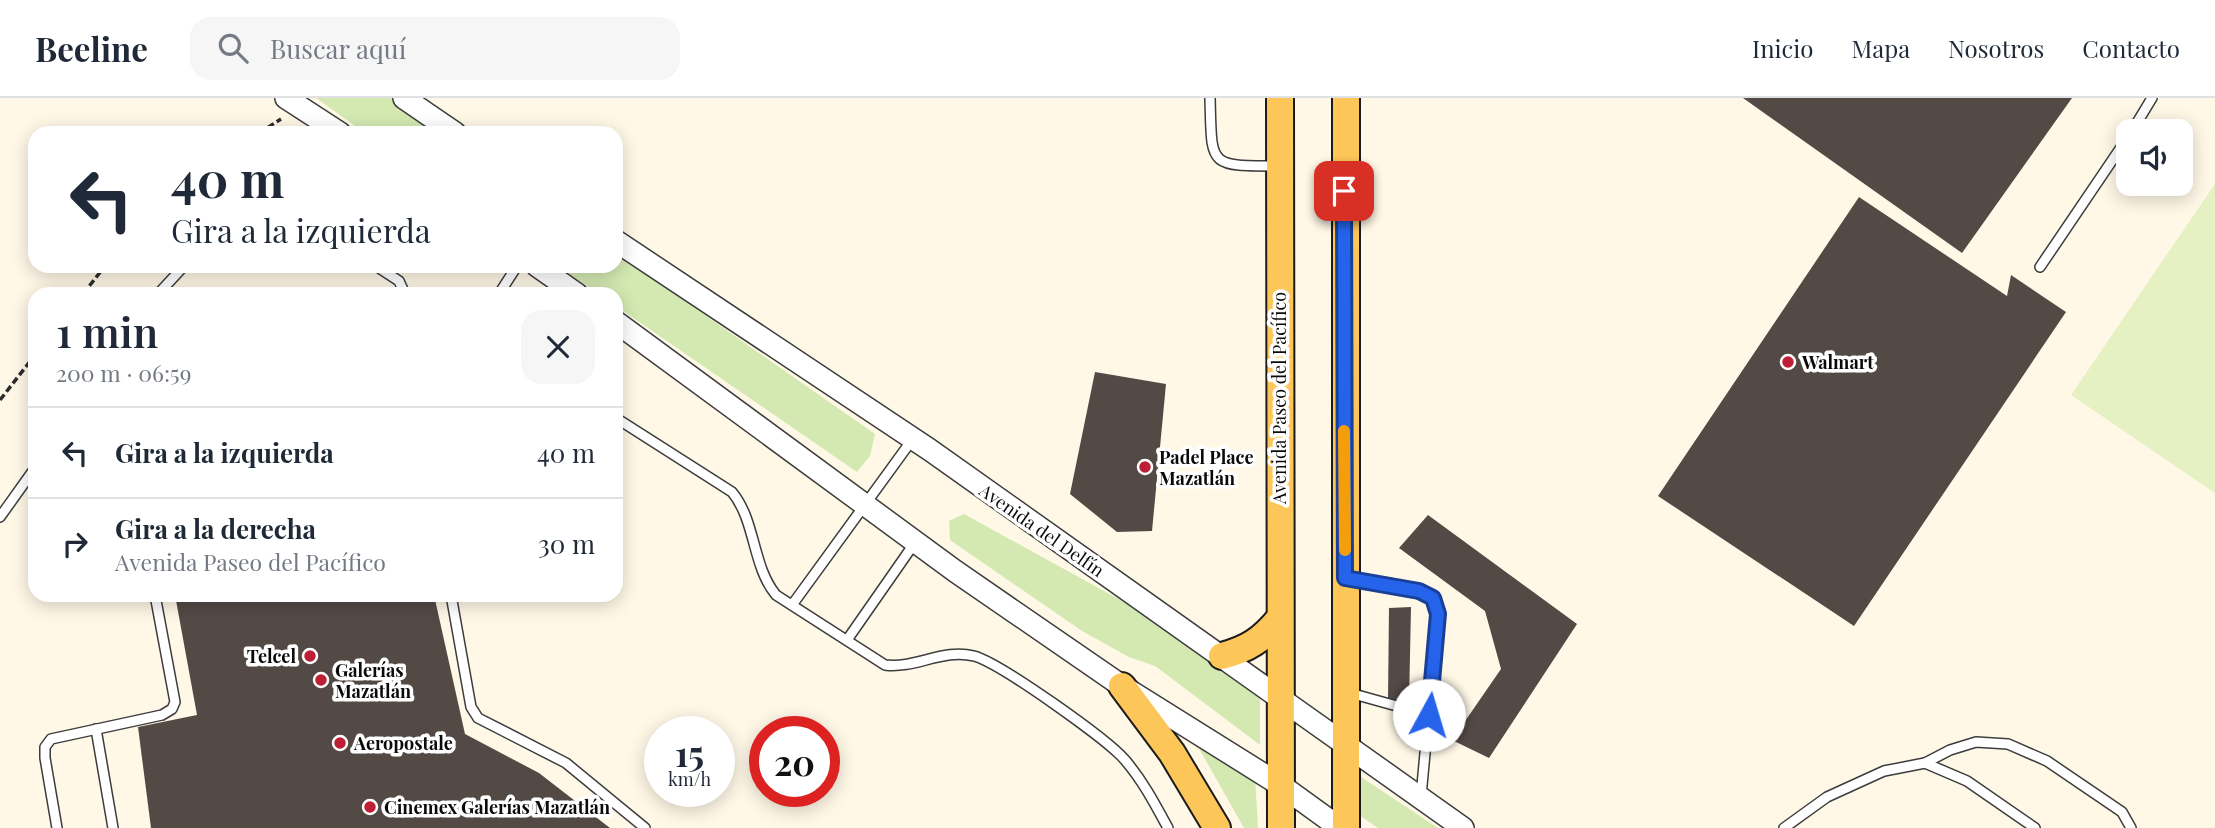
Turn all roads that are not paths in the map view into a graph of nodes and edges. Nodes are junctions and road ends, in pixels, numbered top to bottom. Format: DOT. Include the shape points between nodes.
graph roads {
  1 [pos="286,98"];
  2 [pos="404,98"];
  3 [pos="1210,98"];
  4 [pos="1280,98"];
  5 [pos="1346,98"];
  6 [pos="2152,98"];
  7 [pos="2139,119"];
  8 [pos="329,126"];
  9 [pos="445,126"];
  10 [pos="2116,155"];
  11 [pos="1278,166"];
  12 [pos="623,246"];
  13 [pos="2040,267"];
  14 [pos="178,273"];
  15 [pos="387,273"];
  16 [pos="545,273"];
  17 [pos="164,287"];
  18 [pos="402,287"];
  19 [pos="561,287"];
  20 [pos="623,327"];
  21 [pos="623,422"];
  22 [pos="913,439"];
  23 [pos="28,478"];
  24 [pos="866,504"];
  25 [pos="0,517"];
  26 [pos="916,541"];
  27 [pos="1345,578"];
  28 [pos="156,602"];
  29 [pos="452,602"];
  30 [pos="792,605"];
  31 [pos="1280,618"];
  32 [pos="846,640"];
  33 [pos="1222,656"];
  34 [pos="1122,686"];
  35 [pos="1345,691"];
  36 [pos="1280,699"];
  37 [pos="1429,715"];
  38 [pos="96,729"];
  39 [pos="1345,742"];
  40 [pos="1924,763"];
  41 [pos="1282,786"];
  42 [pos="1421,797"];
  43 [pos="57,828"];
  44 [pos="113,828"];
  45 [pos="645,828"];
  46 [pos="1168,828"];
  47 [pos="1217,828"];
  48 [pos="1280,828"];
  49 [pos="1340,828"];
  50 [pos="1346,828"];
  51 [pos="1463,828"];
  52 [pos="1784,828"];
  53 [pos="2035,828"];
  54 [pos="2132,828"];
  1 -- 8 [label="street"];
  2 -- 9 [label="street"];
  3 -- 11 [label="lane" via="1212,147 1218,159 1230,166"];
  4 -- 11 [label="main road, Avenida Paseo del Pacífico"];
  5 -- 27 [label="main road"];
  6 -- 7 [label="lane"];
  10 -- 13 [label="lane"];
  11 -- 31 [label="main road, Avenida Paseo del Pacífico"];
  12 -- 22 [label="street, Avenida del Delfín"];
  14 -- 17 [label="lane"];
  15 -- 18 [label="lane"];
  16 -- 19 [label="street"];
  20 -- 24 [label="street"];
  21 -- 30 [label="lane" via="732,492 741,503 766,583"];
  22 -- 24 [label="lane"];
  22 -- 33 [label="street, Avenida del Delfín"];
  23 -- 25 [label="lane"];
  24 -- 26 [label="street"];
  24 -- 30 [label="lane"];
  26 -- 32 [label="lane"];
  26 -- 34 [label="street"];
  27 -- 35 [label="main road"];
  27 -- 37 [label="lane" via="1419,591 1433,598 1438,614"];
  28 -- 38 [label="lane" via="175,702 172,709"];
  29 -- 45 [label="lane" via="471,708 478,718 566,764"];
  30 -- 32 [label="lane"];
  31 -- 33 [label="main road" via="1264,638"];
  31 -- 36 [label="main road, Avenida Paseo del Pacífico"];
  32 -- 46 [label="lane" via="885,665 902,667 942,654 974,656 996,666 1122,757 1143,782"];
  33 -- 36 [label="street, Avenida del Delfín"];
  34 -- 41 [label="street"];
  34 -- 47 [label="main road" via="1172,753"];
  35 -- 37 [label="lane"];
  35 -- 39 [label="main road"];
  36 -- 39 [label="street, Avenida del Delfín"];
  36 -- 41 [label="main road, Avenida Paseo del Pacífico"];
  37 -- 42 [label="lane"];
  38 -- 43 [label="lane" via="51,739 45,747"];
  38 -- 44 [label="lane"];
  39 -- 42 [label="street, Avenida del Delfín"];
  39 -- 50 [label="main road"];
  40 -- 52 [label="lane" via="1884,771 1827,797"];
  40 -- 53 [label="lane" via="1967,781"];
  40 -- 54 [label="lane" via="1976,742 2008,744 2047,761 2122,812"];
  41 -- 48 [label="main road, Avenida Paseo del Pacífico"];
  41 -- 49 [label="street"];
  42 -- 51 [label="street, Avenida del Delfín"];
}
